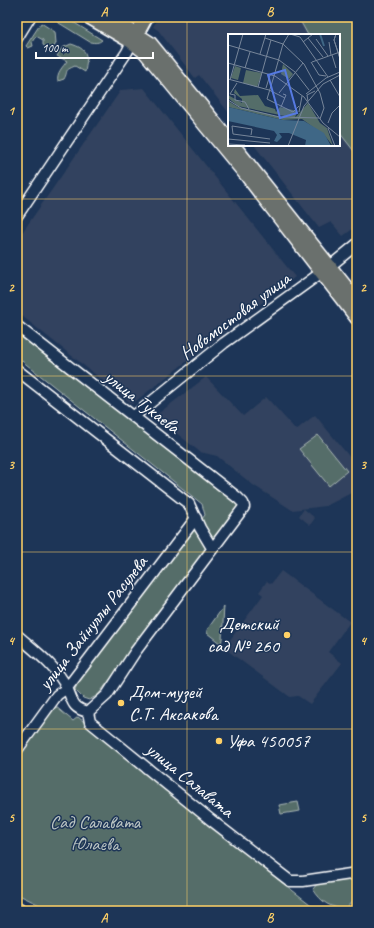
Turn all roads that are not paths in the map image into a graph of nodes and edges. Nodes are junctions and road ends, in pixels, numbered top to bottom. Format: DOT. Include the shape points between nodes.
graph roads {
  1 [pos="30,17"];
  2 [pos="89,17"];
  3 [pos="109,17"];
  4 [pos="146,17"];
  5 [pos="17,38"];
  6 [pos="134,38"];
  7 [pos="228,139"];
  8 [pos="234,146"];
  9 [pos="17,216"];
  10 [pos="357,244"];
  11 [pos="325,270"];
  12 [pos="357,301"];
  13 [pos="357,318"];
  14 [pos="17,326"];
  15 [pos="17,370"];
  16 [pos="134,416"];
  17 [pos="196,518"];
  18 [pos="212,548"];
  19 [pos="17,635"];
  20 [pos="67,688"];
  21 [pos="88,712"];
  22 [pos="17,750"];
  23 [pos="357,873"];
  24 [pos="17,908"];
  25 [pos="22,911"];
  1 -- 5 [label="street"];
  2 -- 6 [label="main road"];
  3 -- 6 [label="main road"];
  4 -- 6 [label="main road"];
  6 -- 7 [label="main road" via="150,43"];
  6 -- 9 [label="street"];
  6 -- 11 [label="main road"];
  8 -- 11 [label="main road"];
  10 -- 11 [label="street, Новомостовая улица"];
  11 -- 12 [label="main road"];
  11 -- 13 [label="main road"];
  11 -- 16 [label="street, Новомостовая улица" via="224,343"];
  14 -- 16 [label="street, улица Тукаева"];
  15 -- 17 [label="street" via="189,504"];
  16 -- 18 [label="street, улица Тукаева" via="243,503 244,507 231,526"];
  17 -- 18 [label="street"];
  17 -- 20 [label="street, улица Зайнуллы Расулева"];
  18 -- 21 [label="street" via="135,652 107,695"];
  19 -- 20 [label="street, улица Салавата" via="57,673"];
  20 -- 21 [label="street, улица Салавата" via="73,704"];
  20 -- 22 [label="street, улица Зайнуллы Расулева" via="57,695"];
  21 -- 23 [label="street, улица Салавата" via="90,722 290,881"];
  24 -- 25 [label="street"];
}
